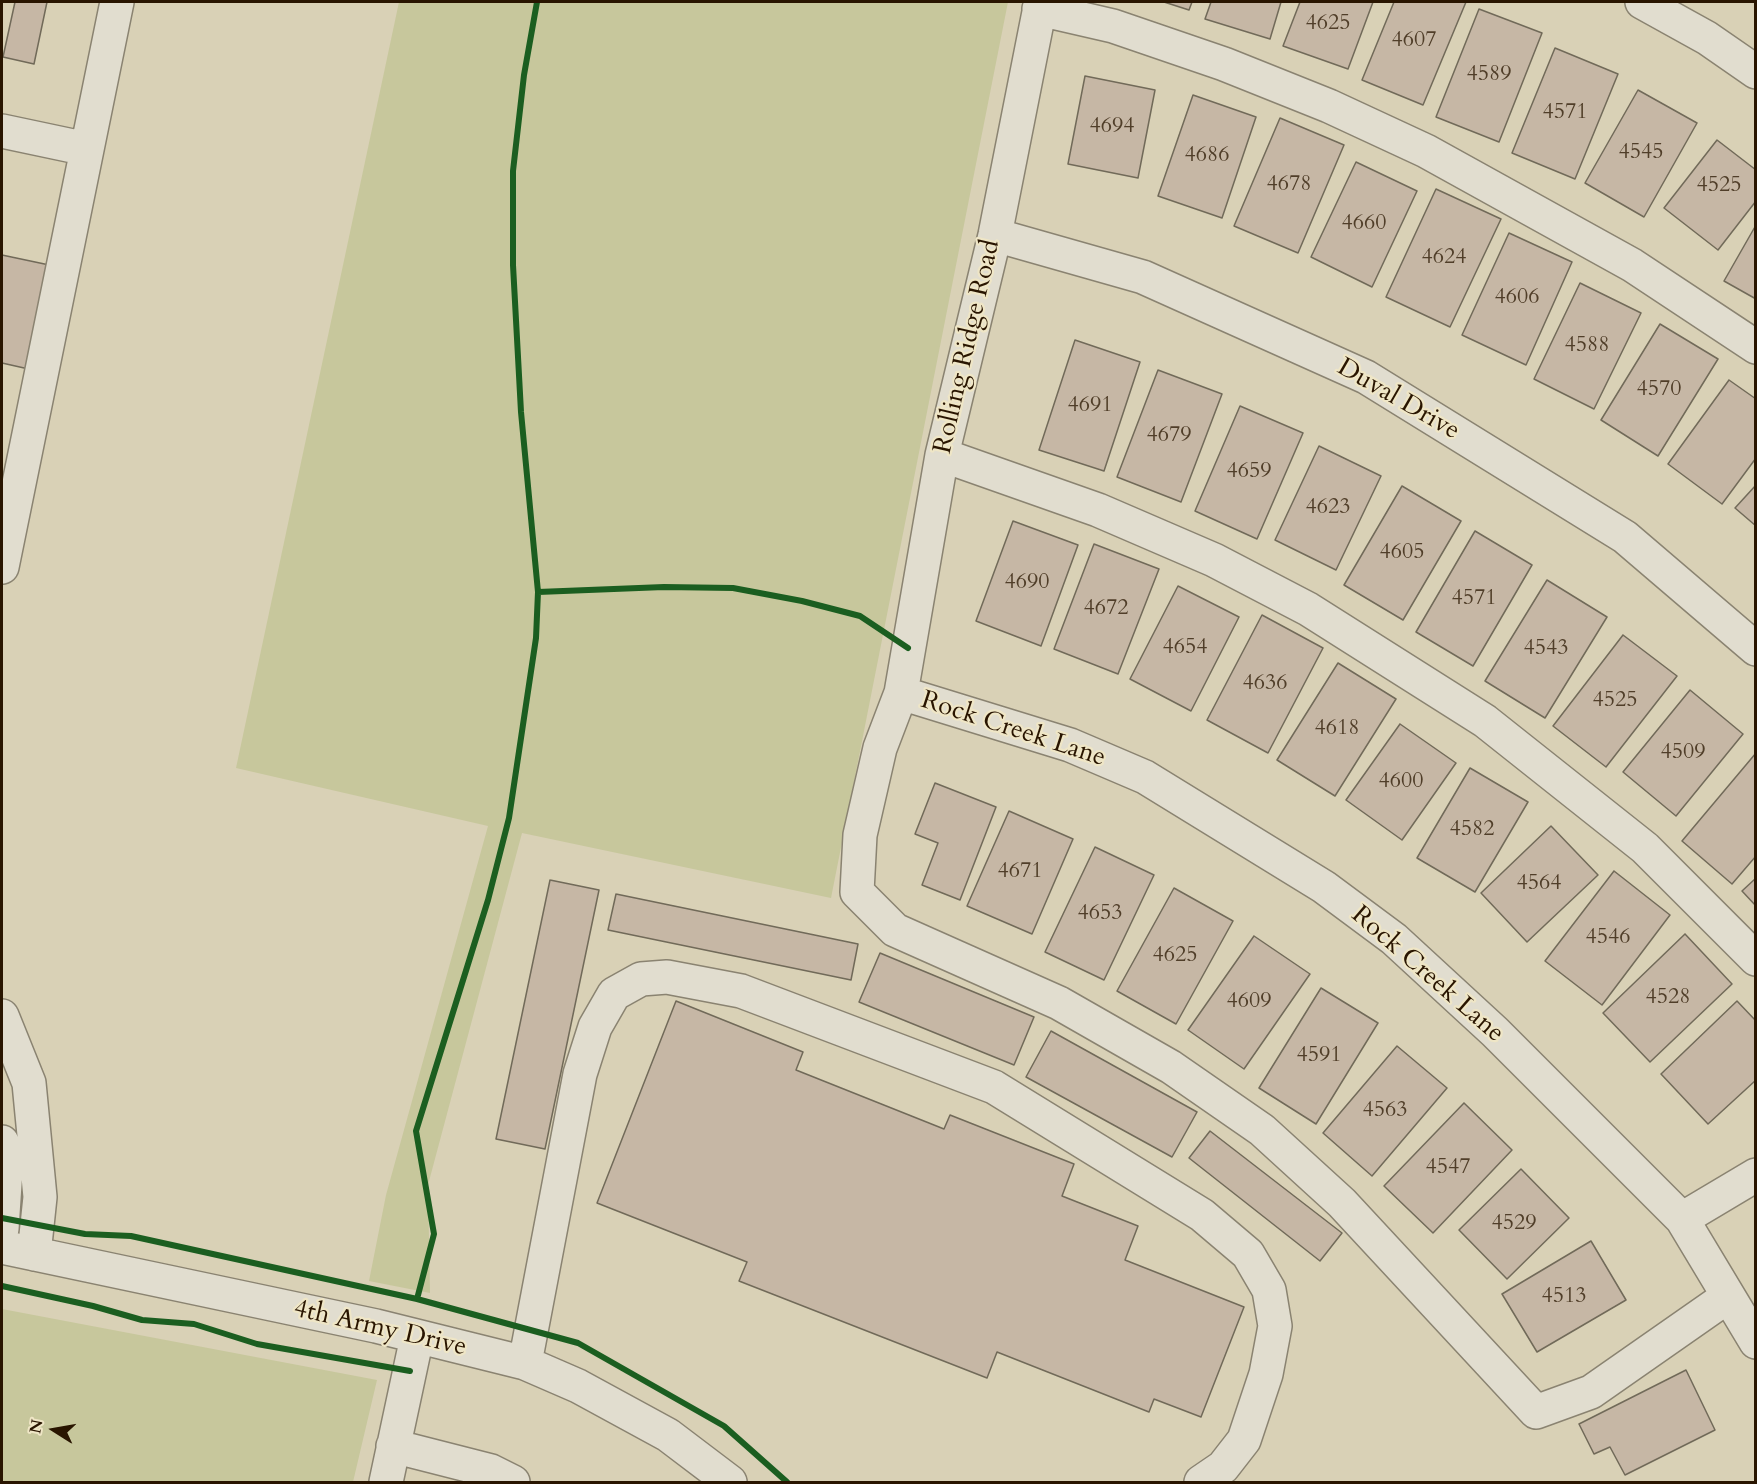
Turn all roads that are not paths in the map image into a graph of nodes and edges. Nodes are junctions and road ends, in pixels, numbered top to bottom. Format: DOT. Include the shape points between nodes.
graph roads {
  1 [pos="117,2"];
  2 [pos="1642,2"];
  3 [pos="1040,5"];
  4 [pos="1755,72"];
  5 [pos="2,131"];
  6 [pos="87,149"];
  7 [pos="995,235"];
  8 [pos="1755,347"];
  9 [pos="942,455"];
  10 [pos="3,555"];
  11 [pos="1755,649"];
  12 [pos="901,693"];
  13 [pos="1755,959"];
  14 [pos="2,1016"];
  15 [pos="2,1142"];
  16 [pos="1755,1175"];
  17 [pos="1682,1219"];
  18 [pos="2,1229"];
  19 [pos="2,1247"];
  20 [pos="34,1254"];
  21 [pos="1727,1297"];
  22 [pos="417,1337"];
  23 [pos="1755,1342"];
  24 [pos="525,1363"];
  25 [pos="393,1446"];
  26 [pos="386,1482"];
  27 [pos="513,1482"];
  28 [pos="728,1482"];
  29 [pos="1201,1482"];
  1 -- 6 [label="street"];
  2 -- 4 [label="street" via="1707,38"];
  3 -- 7 [label="street, Rolling Ridge Road"];
  3 -- 8 [label="street" via="1224,64 1426,151 1632,265"];
  5 -- 6 [label="street"];
  6 -- 10 [label="street"];
  7 -- 9 [label="street, Rolling Ridge Road"];
  7 -- 11 [label="street, Duval Drive" via="1143,277 1366,377 1625,537"];
  9 -- 12 [label="street, Rolling Ridge Road"];
  9 -- 13 [label="street" via="1098,510 1214,560 1308,609 1494,728 1645,848"];
  12 -- 17 [label="street, Rock Creek Lane" via="1070,745 1146,777 1323,887 1394,939 1495,1032"];
  12 -- 21 [label="street, Rolling Ridge Road" via="880,748 860,835 857,892 895,930 1059,1003 1171,1067 1262,1130 1342,1203 1536,1412 1591,1392"];
  14 -- 20 [label="street" via="29,1083 40,1197"];
  15 -- 18 [label="street" via="6,1169"];
  16 -- 17 [label="street"];
  17 -- 21 [label="street, Rock Creek Lane"];
  19 -- 20 [label="street, 4th Army Drive"];
  20 -- 22 [label="street, 4th Army Drive"];
  21 -- 23 [label="street, Rock Creek Lane"];
  22 -- 24 [label="street, 4th Army Drive"];
  22 -- 25 [label="street"];
  24 -- 28 [label="street, 4th Army Drive" via="578,1386 668,1435"];
  24 -- 29 [label="street" via="580,1074 595,1027 614,994 641,979 667,977 741,991 994,1087 1202,1215 1248,1254 1269,1290 1274,1317 1266,1374 1244,1440 1223,1467"];
  25 -- 26 [label="street"];
  25 -- 27 [label="street" via="491,1471"];
}
